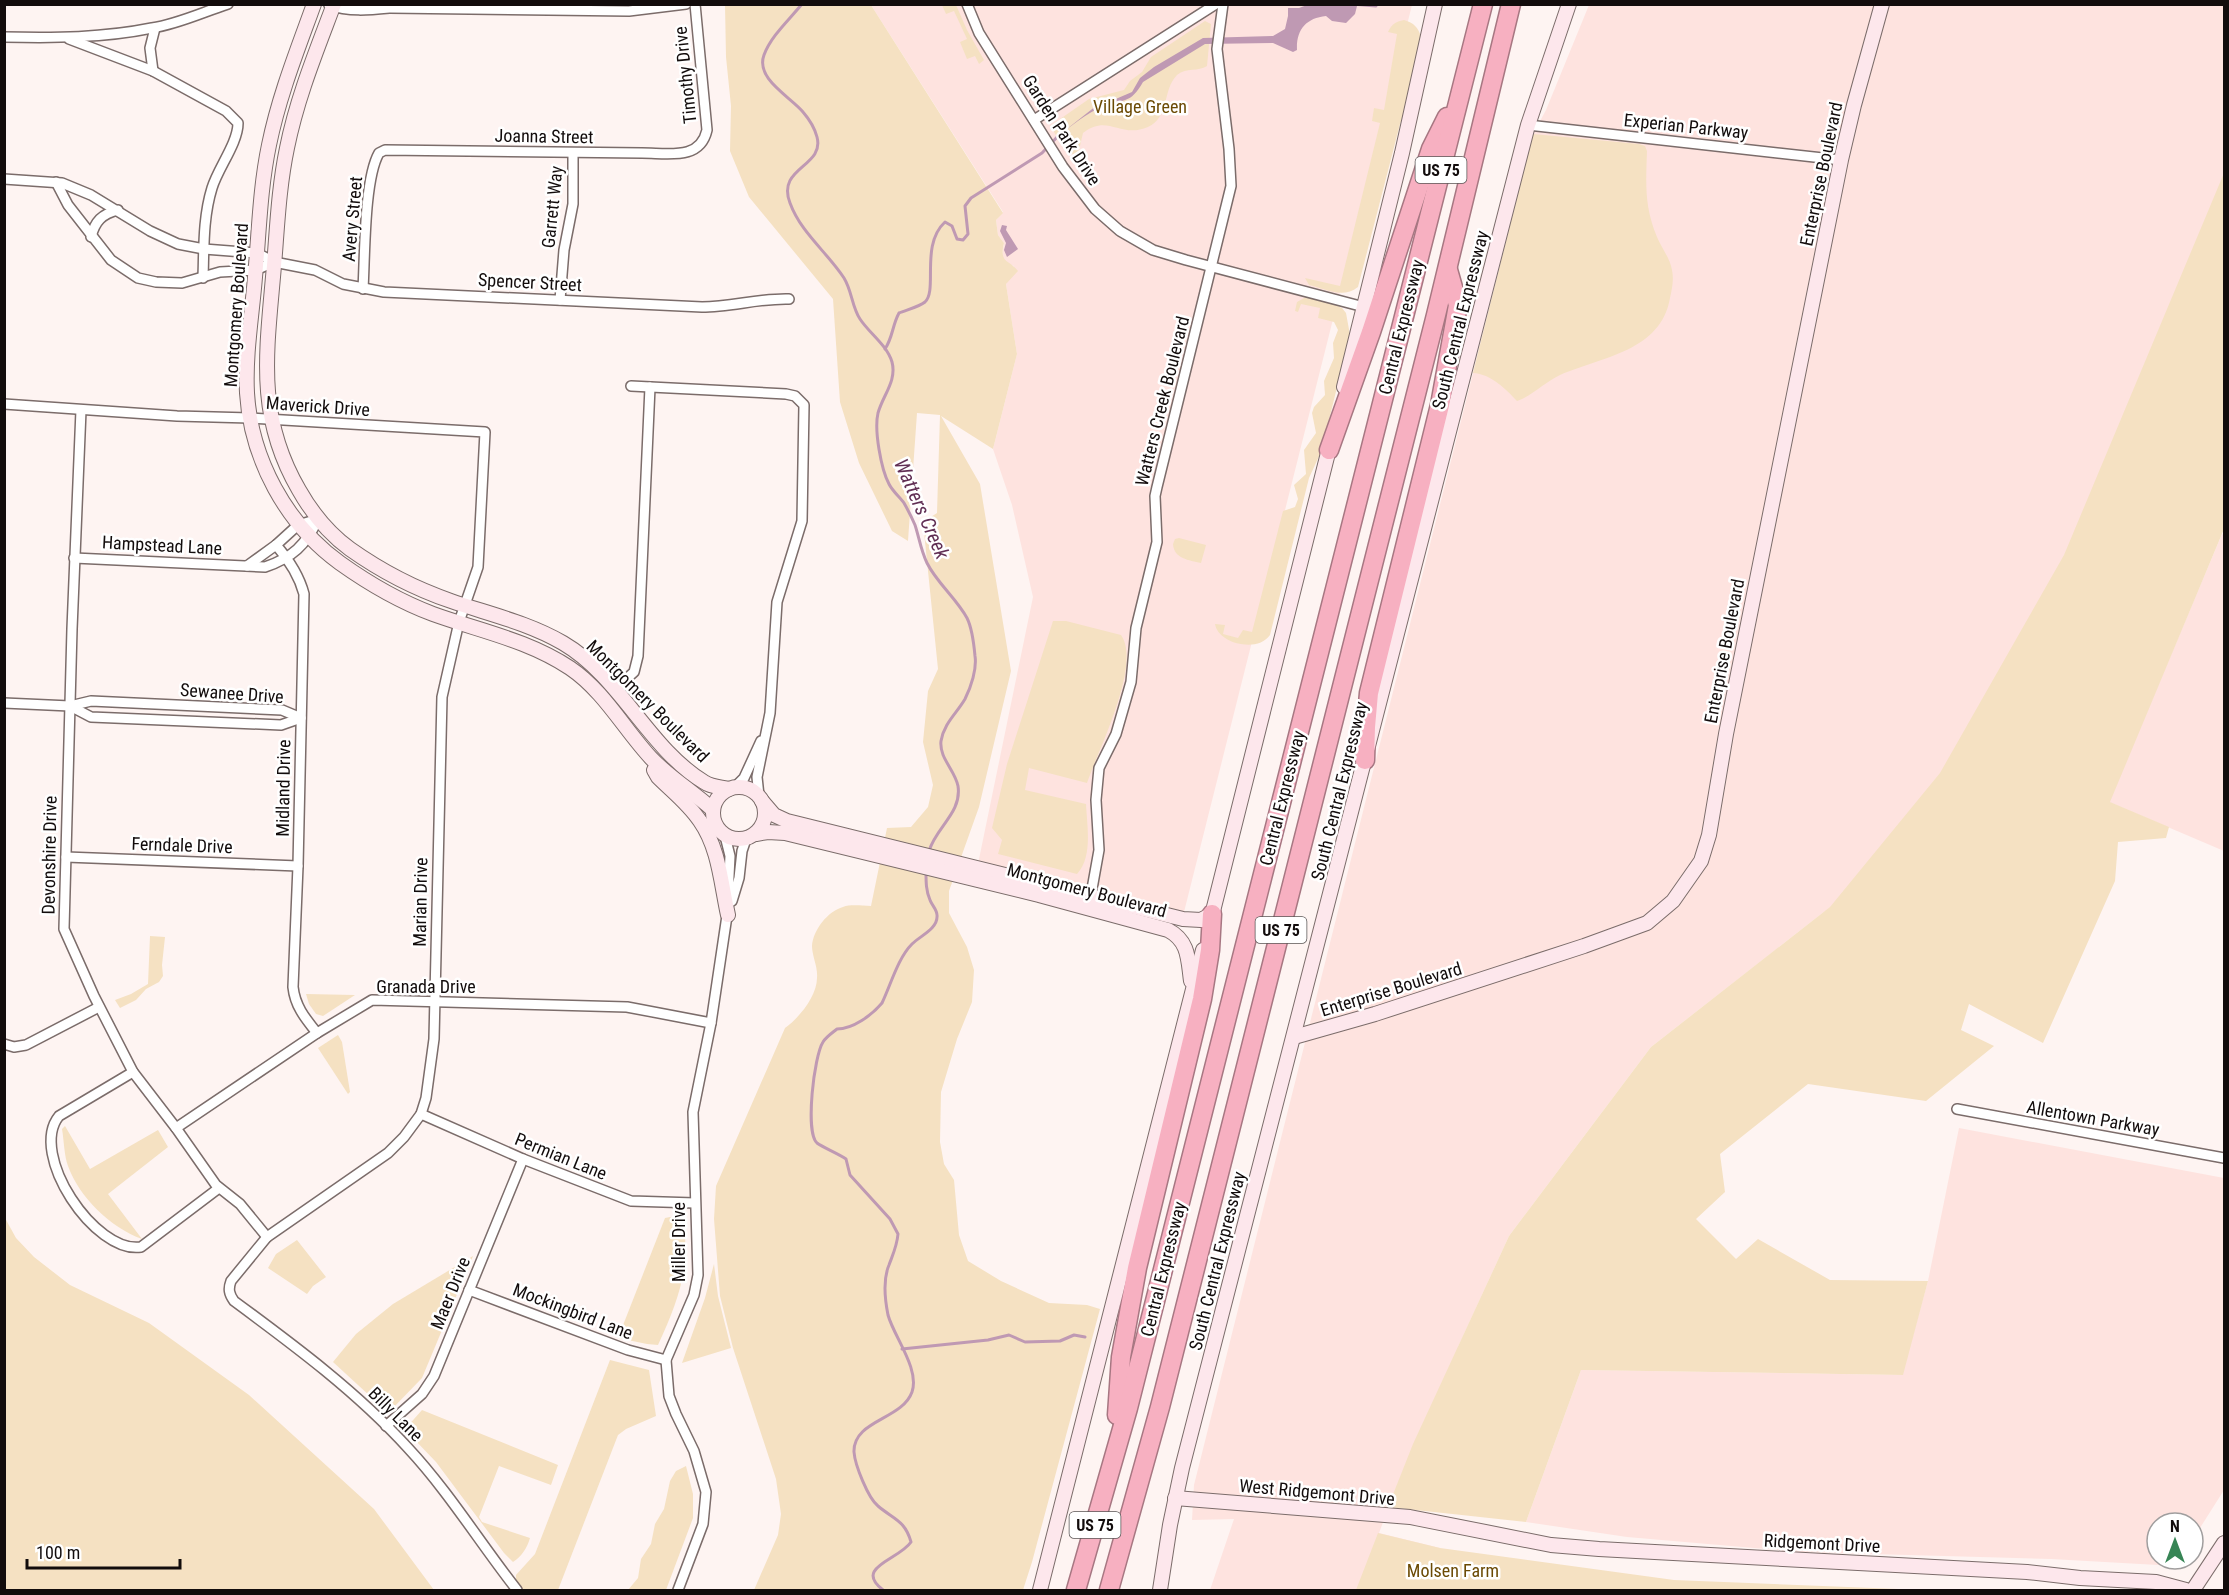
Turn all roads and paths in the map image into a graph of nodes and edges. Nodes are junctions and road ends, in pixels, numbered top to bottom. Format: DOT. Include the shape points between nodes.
graph roads {
  1 [pos="228,4"];
  2 [pos="314,4"];
  3 [pos="686,4"];
  4 [pos="695,4"];
  5 [pos="967,4"];
  6 [pos="1216,4"];
  7 [pos="1223,4"];
  8 [pos="1435,4"];
  9 [pos="1483,4"];
  10 [pos="1511,4"];
  11 [pos="1569,4"];
  12 [pos="1882,4"];
  13 [pos="332,5"];
  14 [pos="390,6"];
  15 [pos="155,28"];
  16 [pos="4,37"];
  17 [pos="69,39"];
  18 [pos="153,71"];
  19 [pos="1464,84"];
  20 [pos="1034,120"];
  21 [pos="1528,125"];
  22 [pos="705,141"];
  23 [pos="379,153"];
  24 [pos="573,154"];
  25 [pos="1841,160"];
  26 [pos="5,179"];
  27 [pos="56,182"];
  28 [pos="118,210"];
  29 [pos="91,237"];
  30 [pos="204,249"];
  31 [pos="256,253"];
  32 [pos="274,262"];
  33 [pos="1212,268"];
  34 [pos="1448,268"];
  35 [pos="256,270"];
  36 [pos="203,278"];
  37 [pos="363,289"];
  38 [pos="789,299"];
  39 [pos="560,300"];
  40 [pos="1364,307"];
  41 [pos="631,386"];
  42 [pos="651,387"];
  43 [pos="4,405"];
  44 [pos="81,410"];
  45 [pos="250,418"];
  46 [pos="270,420"];
  47 [pos="485,432"];
  48 [pos="1329,450"];
  49 [pos="318,519"];
  50 [pos="298,525"];
  51 [pos="310,536"];
  52 [pos="276,545"];
  53 [pos="74,558"];
  54 [pos="288,558"];
  55 [pos="248,566"];
  56 [pos="465,606"];
  57 [pos="459,622"];
  58 [pos="615,689"];
  59 [pos="4,703"];
  60 [pos="70,706"];
  61 [pos="301,718"];
  62 [pos="769,722"];
  63 [pos="644,749"];
  64 [pos="1365,760"];
  65 [pos="732,788"];
  66 [pos="761,798"];
  67 [pos="712,809"];
  68 [pos="725,836"];
  69 [pos="751,836"];
  70 [pos="883,851"];
  71 [pos="66,857"];
  72 [pos="298,866"];
  73 [pos="1090,902"];
  74 [pos="1212,914"];
  75 [pos="728,915"];
  76 [pos="1192,988"];
  77 [pos="435,1002"];
  78 [pos="99,1006"];
  79 [pos="711,1023"];
  80 [pos="317,1033"];
  81 [pos="1294,1037"];
  82 [pos="4,1044"];
  83 [pos="133,1072"];
  84 [pos="1957,1109"];
  85 [pos="421,1114"];
  86 [pos="176,1128"];
  87 [pos="2224,1158"];
  88 [pos="523,1159"];
  89 [pos="219,1188"];
  90 [pos="695,1203"];
  91 [pos="267,1237"];
  92 [pos="229,1287"];
  93 [pos="469,1290"];
  94 [pos="666,1360"];
  95 [pos="386,1426"];
  96 [pos="1115,1459"];
  97 [pos="1175,1498"];
  98 [pos="1456,1527"];
  99 [pos="2224,1543"];
  100 [pos="517,1590"];
  101 [pos="678,1590"];
  102 [pos="1040,1590"];
  103 [pos="1076,1590"];
  104 [pos="1109,1590"];
  105 [pos="1160,1590"];
  106 [pos="2186,1590"];
  107 [pos="2193,1590"];
  1 -- 15 [label="street"];
  2 -- 31 [label="street, Montgomery Boulevard" via="271,136"];
  3 -- 14 [label="street" via="629,11"];
  4 -- 22 [label="street, Timothy Drive" via="707,119"];
  5 -- 20 [label="street, Garden Park Drive" via="979,33"];
  6 -- 20 [label="street"];
  7 -- 33 [label="street, Watters Creek Boulevard" via="1217,49 1231,181"];
  8 -- 40 [label="street"];
  9 -- 19 [label="highway, Central Expressway / US 75"];
  10 -- 34 [label="highway, Central Expressway / US 75"];
  11 -- 21 [label="street, South Central Expressway"];
  12 -- 25 [label="street, Enterprise Boulevard"];
  13 -- 14 [label="street" via="365,11"];
  13 -- 32 [label="street, Montgomery Boulevard" via="286,148"];
  15 -- 17 [label="street"];
  15 -- 18 [label="street" via="150,48"];
  16 -- 17 [label="street"];
  17 -- 18 [label="street"];
  18 -- 30 [label="street" via="226,111 238,123 211,190"];
  19 -- 48 [label="highway" via="1431,149"];
  19 -- 96 [label="highway, Central Expressway / US 75"];
  20 -- 33 [label="street, Garden Park Drive" via="1095,209 1120,231 1153,250"];
  21 -- 25 [label="street, Experian Parkway"];
  21 -- 64 [label="street, South Central Expressway"];
  22 -- 24 [label="street, Joanna Street" via="684,153"];
  23 -- 24 [label="street, Joanna Street" via="392,149"];
  23 -- 37 [label="street, Avery Street" via="369,202"];
  24 -- 39 [label="street, Garrett Way" via="573,204"];
  25 -- 81 [label="street, Enterprise Boulevard" via="1701,861 1673,901 1647,922 1584,946"];
  26 -- 27 [label="street"];
  27 -- 28 [label="street"];
  27 -- 29 [label="street"];
  28 -- 29 [label="street" via="99,218"];
  28 -- 30 [label="street" via="178,244"];
  29 -- 36 [label="street" via="111,260 138,278 182,283"];
  30 -- 31 [label="street"];
  30 -- 36 [label="street"];
  31 -- 32 [label="street"];
  31 -- 35 [label="street, Montgomery Boulevard"];
  32 -- 35 [label="street"];
  32 -- 37 [label="street, Spencer Street" via="303,266"];
  32 -- 46 [label="street, Montgomery Boulevard" via="268,322"];
  33 -- 40 [label="street, Garden Park Drive"];
  33 -- 73 [label="street, Watters Creek Boulevard" via="1155,496 1157,542 1136,628 1131,682 1116,734 1099,768 1099,850"];
  34 -- 64 [label="highway" via="1458,305 1440,405 1369,693"];
  34 -- 104 [label="highway, Central Expressway / US 75" via="1160,1407"];
  35 -- 36 [label="street" via="220,272"];
  35 -- 45 [label="street, Montgomery Boulevard" via="247,391"];
  37 -- 39 [label="street, Spencer Street"];
  38 -- 39 [label="street, Spencer Street" via="720,307"];
  40 -- 48 [label="street"];
  41 -- 42 [label="street"];
  42 -- 58 [label="street" via="638,656 634,672"];
  42 -- 62 [label="street" via="786,394 804,405 802,521 777,602"];
  43 -- 44 [label="street, Maverick Drive"];
  44 -- 45 [label="street, Maverick Drive"];
  44 -- 53 [label="street, Devonshire Drive"];
  45 -- 46 [label="street, Maverick Drive"];
  45 -- 50 [label="street, Montgomery Boulevard" via="275,490"];
  46 -- 47 [label="street, Maverick Drive"];
  46 -- 49 [label="street, Montgomery Boulevard" via="285,465"];
  47 -- 56 [label="street, Marian Drive" via="480,555"];
  48 -- 74 [label="street"];
  49 -- 50 [label="street, Hampstead Lane"];
  49 -- 51 [label="street, Hampstead Lane"];
  49 -- 56 [label="street, Montgomery Boulevard" via="349,548 389,574"];
  50 -- 51 [label="street, Montgomery Boulevard"];
  50 -- 52 [label="street, Hampstead Lane"];
  51 -- 54 [label="street, Hampstead Lane"];
  51 -- 57 [label="street, Montgomery Boulevard" via="338,562 382,589 431,614"];
  52 -- 54 [label="street, Midland Drive"];
  52 -- 55 [label="street, Hampstead Lane"];
  53 -- 55 [label="street, Hampstead Lane"];
  53 -- 60 [label="street, Devonshire Drive"];
  54 -- 55 [label="street, Hampstead Lane" via="265,567"];
  54 -- 61 [label="street, Midland Drive" via="304,594"];
  56 -- 57 [label="street, Marian Drive"];
  56 -- 58 [label="street, Montgomery Boulevard" via="539,631 564,644 585,658"];
  57 -- 63 [label="street, Montgomery Boulevard" via="553,657 608,705"];
  57 -- 77 [label="street, Marian Drive" via="442,697"];
  58 -- 65 [label="street, Montgomery Boulevard" via="672,755 704,782"];
  59 -- 60 [label="street, Sewanee Drive"];
  60 -- 61 [label="street, Sewanee Drive" via="91,701 282,710"];
  60 -- 61 [label="street, Sewanee Drive" via="91,717 281,725"];
  60 -- 71 [label="street, Devonshire Drive"];
  61 -- 72 [label="street, Midland Drive"];
  62 -- 65 [label="street" via="744,778"];
  62 -- 66 [label="street" via="757,777"];
  63 -- 67 [label="street, Montgomery Boulevard"];
  63 -- 75 [label="street" via="658,777 704,827 714,850"];
  64 -- 81 [label="street, South Central Expressway"];
  65 -- 66 [label="street" via="748,788"];
  65 -- 67 [label="street" via="720,795"];
  66 -- 69 [label="street" via="764,822"];
  66 -- 70 [label="street, Montgomery Boulevard" via="787,822"];
  67 -- 68 [label="street" via="715,825"];
  68 -- 69 [label="street"];
  68 -- 75 [label="street, Miller Drive" via="730,856"];
  69 -- 70 [label="street, Montgomery Boulevard" via="785,833"];
  69 -- 75 [label="street, Miller Drive" via="741,856"];
  70 -- 73 [label="street, Montgomery Boulevard"];
  71 -- 72 [label="street, Ferndale Drive"];
  71 -- 78 [label="street, Devonshire Drive" via="64,929"];
  72 -- 80 [label="street, Midland Drive" via="294,999"];
  73 -- 74 [label="street, Montgomery Boulevard" via="1187,920 1201,920"];
  73 -- 76 [label="street, Montgomery Boulevard" via="1178,935 1188,956"];
  74 -- 76 [label="street"];
  74 -- 96 [label="highway" via="1202,999 1137,1268 1121,1357"];
  75 -- 79 [label="street, Miller Drive"];
  76 -- 102 [label="street"];
  77 -- 79 [label="street, Granada Drive" via="627,1007"];
  77 -- 80 [label="street, Granada Drive" via="372,1000"];
  77 -- 85 [label="street, Marian Drive"];
  78 -- 82 [label="street" via="26,1045"];
  78 -- 83 [label="street, Devonshire Drive"];
  79 -- 90 [label="street, Miller Drive" via="693,1112"];
  80 -- 86 [label="street, Granada Drive"];
  81 -- 97 [label="street, South Central Expressway"];
  83 -- 86 [label="street, Devonshire Drive"];
  83 -- 89 [label="street" via="54,1121 50,1132 52,1153 65,1191 77,1208 98,1229 134,1248"];
  84 -- 87 [label="street, Allentown Parkway"];
  85 -- 88 [label="street, Permian Lane"];
  85 -- 91 [label="street, Marian Drive" via="388,1153"];
  86 -- 89 [label="street, Devonshire Drive"];
  88 -- 90 [label="street, Permian Lane" via="631,1201"];
  88 -- 93 [label="street, Maer Drive"];
  89 -- 91 [label="street, Devonshire Drive" via="240,1204"];
  90 -- 94 [label="street, Miller Drive" via="698,1275 694,1295"];
  91 -- 92 [label="street, Marian Drive"];
  92 -- 95 [label="street, Billy Lane" via="234,1300 308,1356"];
  93 -- 94 [label="street, Mockingbird Lane" via="628,1350"];
  93 -- 95 [label="street, Maer Drive" via="434,1376 422,1394"];
  94 -- 101 [label="street, Miller Drive" via="669,1396 694,1451 706,1492 703,1524"];
  95 -- 100 [label="street, Billy Lane" via="438,1483"];
  96 -- 103 [label="highway, Central Expressway / US 75"];
  97 -- 98 [label="street, West Ridgemont Drive" via="1410,1517"];
  97 -- 105 [label="street, South Central Expressway"];
  98 -- 106 [label="street, Ridgemont Drive" via="1551,1545 2027,1572 2156,1582"];
  99 -- 107 [label="street"];
}
